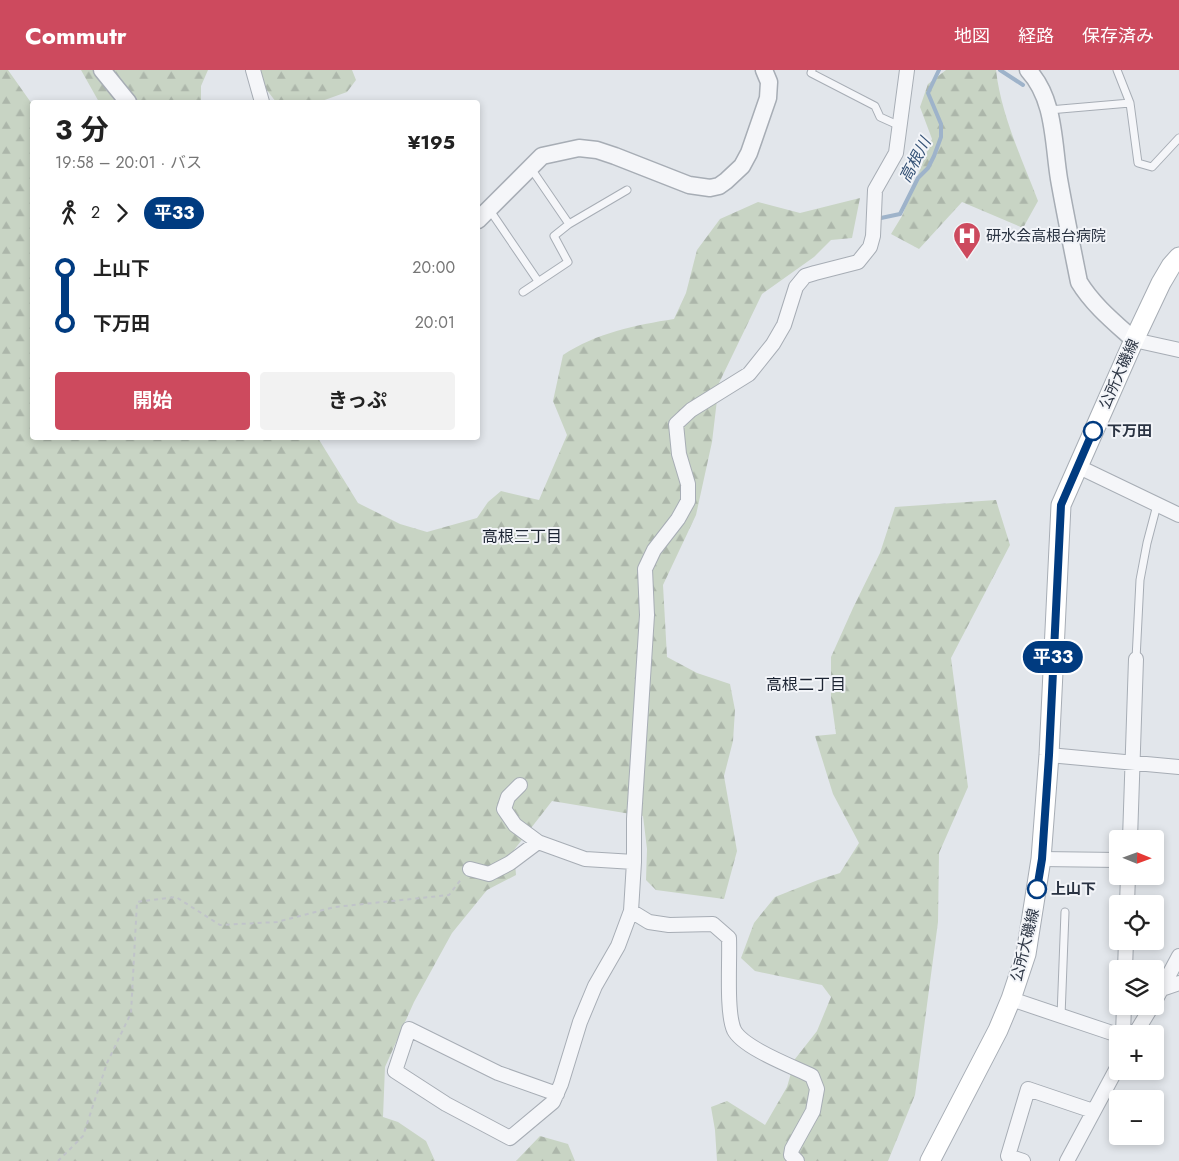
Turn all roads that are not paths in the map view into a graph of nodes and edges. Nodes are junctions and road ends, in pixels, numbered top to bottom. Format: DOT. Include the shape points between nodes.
graph roads {
  1 [pos="102,70"];
  2 [pos="253,70"];
  3 [pos="764,70"];
  4 [pos="812,70"];
  5 [pos="907,70"];
  6 [pos="1028,70"];
  7 [pos="1117,70"];
  8 [pos="126,100"];
  9 [pos="261,100"];
  10 [pos="1130,103"];
  11 [pos="1049,110"];
  12 [pos="900,126"];
  13 [pos="1179,138"];
  14 [pos="530,167"];
  15 [pos="627,190"];
  16 [pos="483,215"];
  17 [pos="569,224"];
  18 [pos="1179,257"];
  19 [pos="538,281"];
  20 [pos="523,292"];
  21 [pos="1134,340"];
  22 [pos="1179,350"];
  23 [pos="1077,466"];
  24 [pos="1158,505"];
  25 [pos="1179,515"];
  26 [pos="1136,659"];
  27 [pos="1049,755"];
  28 [pos="1134,763"];
  29 [pos="1179,767"];
  30 [pos="520,786"];
  31 [pos="1130,830"];
  32 [pos="538,842"];
  33 [pos="1042,859"];
  34 [pos="1109,860"];
  35 [pos="634,862"];
  36 [pos="470,869"];
  37 [pos="631,911"];
  38 [pos="1065,912"];
  39 [pos="1179,956"];
  40 [pos="1179,983"];
  41 [pos="1164,985"];
  42 [pos="1164,992"];
  43 [pos="1011,999"];
  44 [pos="1061,1016"];
  45 [pos="1109,1032"];
  46 [pos="1110,1080"];
  47 [pos="556,1094"];
  48 [pos="1093,1112"];
  49 [pos="797,1161"];
  50 [pos="930,1161"];
  51 [pos="1023,1161"];
  52 [pos="1067,1161"];
  1 -- 8 [label="street"];
  2 -- 9 [label="street"];
  3 -- 14 [label="street" via="768,98 749,153 742,166 718,186 689,185 615,156 579,148 542,156"];
  4 -- 12 [label="lane" via="811,73 875,106 880,117"];
  5 -- 12 [label="street"];
  6 -- 11 [label="street" via="1040,87"];
  7 -- 10 [label="lane"];
  10 -- 11 [label="lane"];
  10 -- 13 [label="lane" via="1138,163 1152,167"];
  11 -- 21 [label="street" via="1079,282 1095,305"];
  12 -- 35 [label="street" via="896,153 875,190 873,236 864,257 858,262 806,276 796,287 784,325 773,344 749,374 691,410 676,424 679,454 688,484 688,501 654,550 645,569 647,615"];
  14 -- 16 [label="street"];
  14 -- 17 [label="lane"];
  15 -- 17 [label="lane"];
  16 -- 19 [label="lane"];
  17 -- 19 [label="lane" via="554,236 568,262"];
  18 -- 21 [label="main road, 公所大磯線" via="1161,283"];
  19 -- 20 [label="lane"];
  21 -- 22 [label="street"];
  21 -- 23 [label="main road, 公所大磯線"];
  23 -- 24 [label="street"];
  23 -- 27 [label="main road, 公所大磯線" via="1061,505"];
  24 -- 25 [label="street"];
  24 -- 26 [label="lane" via="1140,580"];
  26 -- 28 [label="street"];
  27 -- 28 [label="street"];
  27 -- 33 [label="main road, 公所大磯線"];
  28 -- 29 [label="street"];
  28 -- 31 [label="street"];
  30 -- 32 [label="street" via="508,797 504,809 514,824"];
  32 -- 35 [label="street" via="585,860"];
  32 -- 36 [label="street" via="489,874"];
  33 -- 34 [label="street"];
  33 -- 43 [label="main road, 公所大磯線" via="1026,954"];
  35 -- 37 [label="street"];
  37 -- 47 [label="street" via="618,946 595,986 580,1022"];
  37 -- 49 [label="street" via="649,922 713,924 730,938 730,1012 735,1030 745,1042 812,1076 817,1089 812,1111 792,1149 791,1155"];
  38 -- 44 [label="lane"];
  39 -- 41 [label="street"];
  40 -- 42 [label="street"];
  43 -- 44 [label="street"];
  43 -- 50 [label="main road, 公所大磯線"];
  44 -- 45 [label="street"];
  46 -- 48 [label="street"];
  47 -- 47 [label="street" via="553,1102 510,1138 446,1104 395,1071 409,1029 498,1073"];
  48 -- 51 [label="street" via="1028,1089 1008,1156"];
  48 -- 52 [label="street"];
}
